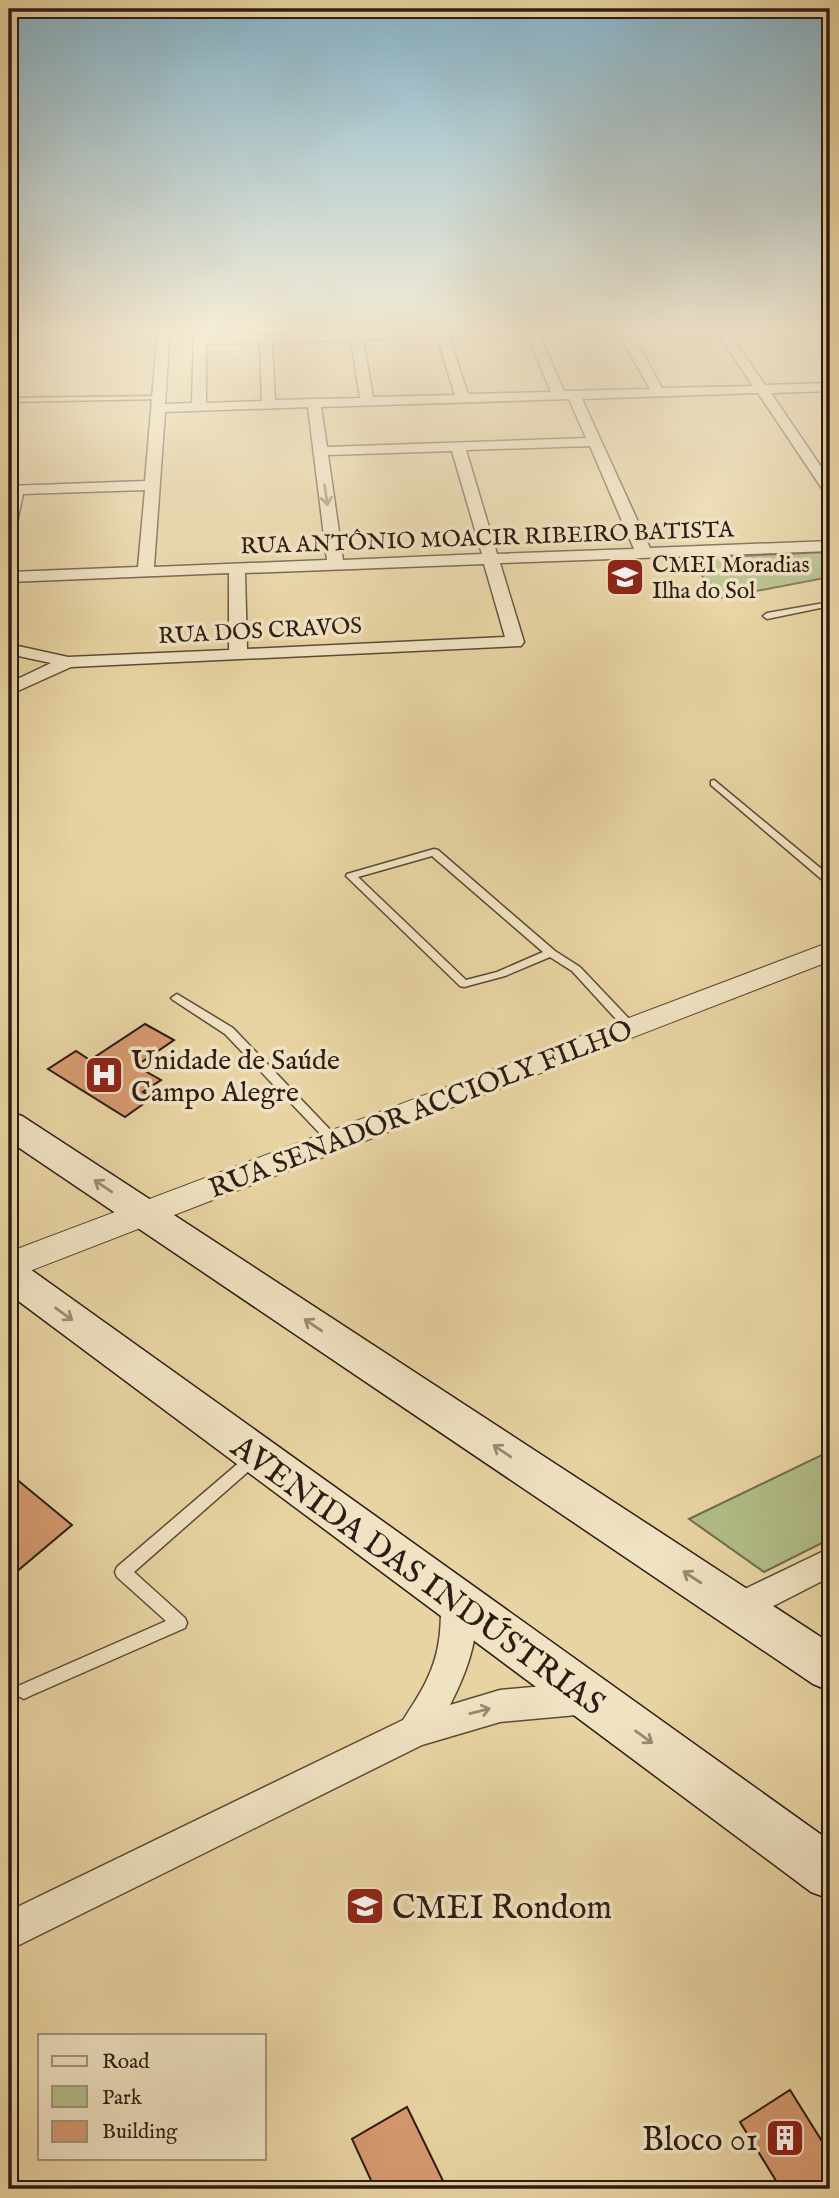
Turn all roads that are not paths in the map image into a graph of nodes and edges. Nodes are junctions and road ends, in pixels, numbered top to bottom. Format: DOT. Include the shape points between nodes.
graph roads {
  1 [pos="156,431"];
  2 [pos="317,431"];
  3 [pos="588,431"];
  4 [pos="790,431"];
  5 [pos="595,442"];
  6 [pos="458,447"];
  7 [pos="320,451"];
  8 [pos="152,485"];
  9 [pos="12,490"];
  10 [pos="830,490"];
  11 [pos="9,523"];
  12 [pos="830,546"];
  13 [pos="644,554"];
  14 [pos="491,559"];
  15 [pos="336,565"];
  16 [pos="237,569"];
  17 [pos="146,572"];
  18 [pos="9,577"];
  19 [pos="830,604"];
  20 [pos="767,616"];
  21 [pos="9,649"];
  22 [pos="238,654"];
  23 [pos="68,662"];
  24 [pos="9,690"];
  25 [pos="714,783"];
  26 [pos="830,881"];
  27 [pos="830,951"];
  28 [pos="551,953"];
  29 [pos="177,998"];
  30 [pos="630,1027"];
  31 [pos="9,1124"];
  32 [pos="334,1141"];
  33 [pos="145,1214"];
  34 [pos="9,1266"];
  35 [pos="9,1274"];
  36 [pos="257,1455"];
  37 [pos="830,1562"];
  38 [pos="458,1601"];
  39 [pos="738,1608"];
  40 [pos="830,1669"];
  41 [pos="24,1691"];
  42 [pos="590,1698"];
  43 [pos="415,1731"];
  44 [pos="830,1872"];
  45 [pos="9,1931"];
  1 -- 8 [label="street"];
  2 -- 7 [label="street"];
  3 -- 5 [label="street"];
  4 -- 10 [label="street"];
  5 -- 6 [label="street"];
  5 -- 13 [label="street"];
  6 -- 7 [label="street"];
  6 -- 14 [label="street"];
  7 -- 15 [label="street, one-way"];
  8 -- 9 [label="street"];
  8 -- 17 [label="street"];
  9 -- 11 [label="street"];
  12 -- 13 [label="street, RUA ANTÔNIO MOACIR RIBEIRO BATISTA"];
  13 -- 14 [label="street, RUA ANTÔNIO MOACIR RIBEIRO BATISTA"];
  14 -- 15 [label="street, RUA ANTÔNIO MOACIR RIBEIRO BATISTA"];
  14 -- 22 [label="street, RUA DOS CRAVOS" via="515,642"];
  15 -- 16 [label="street, RUA ANTÔNIO MOACIR RIBEIRO BATISTA"];
  16 -- 17 [label="street, RUA ANTÔNIO MOACIR RIBEIRO BATISTA"];
  16 -- 22 [label="street"];
  17 -- 18 [label="street, RUA ANTÔNIO MOACIR RIBEIRO BATISTA"];
  19 -- 20 [label="lane"];
  21 -- 23 [label="street, RUA DOS CRAVOS"];
  22 -- 23 [label="street, RUA DOS CRAVOS"];
  23 -- 24 [label="street"];
  25 -- 26 [label="lane"];
  27 -- 30 [label="street, RUA SENADOR ACCIOLY FILHO"];
  28 -- 28 [label="lane" via="434,852 351,876 464,984"];
  28 -- 30 [label="lane" via="576,970"];
  29 -- 32 [label="lane" via="229,1031"];
  30 -- 32 [label="street, RUA SENADOR ACCIOLY FILHO"];
  33 -- 31 [label="main road, one-way"];
  32 -- 33 [label="street, RUA SENADOR ACCIOLY FILHO"];
  33 -- 34 [label="street, RUA SENADOR ACCIOLY FILHO"];
  39 -- 33 [label="main road, one-way"];
  35 -- 36 [label="main road, AVENIDA DAS INDÚSTRIAS, one-way"];
  36 -- 38 [label="main road, AVENIDA DAS INDÚSTRIAS"];
  36 -- 41 [label="lane" via="123,1572 179,1623"];
  37 -- 39 [label="street"];
  38 -- 42 [label="main road, AVENIDA DAS INDÚSTRIAS"];
  38 -- 43 [label="street" via="452,1669"];
  39 -- 40 [label="main road"];
  43 -- 42 [label="street, one-way" via="500,1706"];
  42 -- 44 [label="main road, AVENIDA DAS INDÚSTRIAS, one-way"];
  43 -- 45 [label="street"];
}
